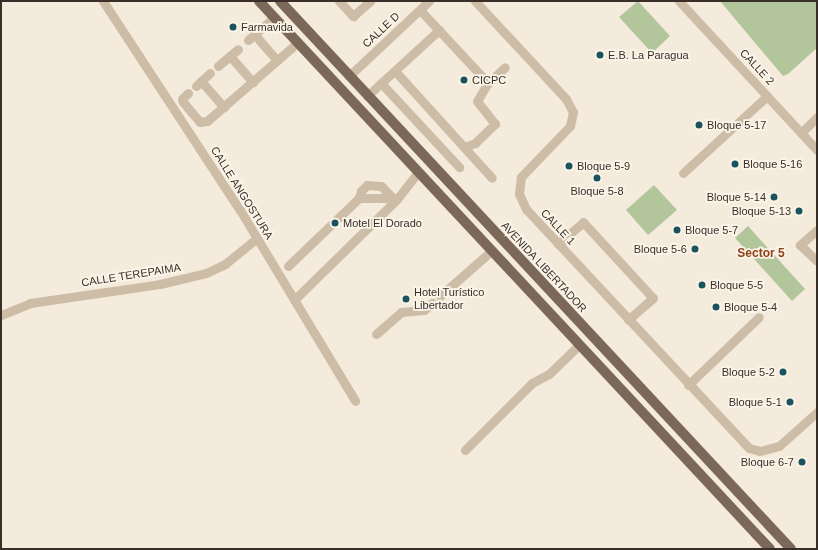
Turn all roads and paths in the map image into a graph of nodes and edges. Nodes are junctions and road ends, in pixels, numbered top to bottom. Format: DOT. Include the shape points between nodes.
graph roads {
  1 [pos="103,1"];
  2 [pos="259,1"];
  3 [pos="280,1"];
  4 [pos="339,1"];
  5 [pos="370,1"];
  6 [pos="429,1"];
  7 [pos="475,1"];
  8 [pos="679,1"];
  9 [pos="420,10"];
  10 [pos="274,17"];
  11 [pos="439,30"];
  12 [pos="297,43"];
  13 [pos="238,49"];
  14 [pos="230,56"];
  15 [pos="277,60"];
  16 [pos="218,66"];
  17 [pos="505,67"];
  18 [pos="394,71"];
  19 [pos="210,73"];
  20 [pos="349,76"];
  21 [pos="253,82"];
  22 [pos="381,83"];
  23 [pos="488,83"];
  24 [pos="338,86"];
  25 [pos="188,93"];
  26 [pos="367,96"];
  27 [pos="766,96"];
  28 [pos="224,107"];
  29 [pos="817,117"];
  30 [pos="801,133"];
  31 [pos="464,147"];
  32 [pos="817,150"];
  33 [pos="459,168"];
  34 [pos="418,172"];
  35 [pos="683,173"];
  36 [pos="492,178"];
  37 [pos="394,197"];
  38 [pos="359,198"];
  39 [pos="817,230"];
  40 [pos="257,238"];
  41 [pos="558,244"];
  42 [pos="491,251"];
  43 [pos="817,261"];
  44 [pos="288,266"];
  45 [pos="440,296"];
  46 [pos="294,300"];
  47 [pos="432,303"];
  48 [pos="1,315"];
  49 [pos="759,317"];
  50 [pos="628,320"];
  51 [pos="376,334"];
  52 [pos="579,345"];
  53 [pos="688,385"];
  54 [pos="355,401"];
  55 [pos="817,412"];
  56 [pos="465,450"];
  57 [pos="770,549"];
  58 [pos="791,549"];
  1 -- 40 [label="street, CALLE ANGOSTURA"];
  2 -- 10 [label="main road"];
  3 -- 20 [label="main road, AVENIDA LIBERTADOR"];
  4 -- 5 [label="street" via="353,16"];
  6 -- 9 [label="street, CALLE D"];
  7 -- 41 [label="street, CALLE 1" via="561,94 573,112 570,126 530,165 519,182 519,194 523,204"];
  8 -- 27 [label="street, CALLE 2"];
  9 -- 11 [label="street"];
  9 -- 20 [label="street, CALLE D"];
  10 -- 12 [label="main road"];
  10 -- 15 [label="street" via="251,37"];
  11 -- 18 [label="street"];
  11 -- 23 [label="street"];
  12 -- 15 [label="street"];
  12 -- 24 [label="main road"];
  13 -- 14 [label="street"];
  14 -- 16 [label="street"];
  14 -- 21 [label="street"];
  15 -- 21 [label="street"];
  17 -- 23 [label="street"];
  18 -- 22 [label="street"];
  18 -- 31 [label="street"];
  19 -- 28 [label="street" via="199,84"];
  20 -- 24 [label="main road"];
  20 -- 26 [label="main road, AVENIDA LIBERTADOR"];
  21 -- 28 [label="street"];
  22 -- 26 [label="street"];
  22 -- 33 [label="street"];
  23 -- 31 [label="street" via="477,101 495,124 475,143"];
  24 -- 34 [label="main road"];
  25 -- 28 [label="street" via="182,99 183,102 200,122 207,121"];
  26 -- 58 [label="main road, AVENIDA LIBERTADOR"];
  27 -- 30 [label="street, CALLE 2"];
  27 -- 35 [label="street"];
  29 -- 30 [label="street"];
  30 -- 32 [label="street, CALLE 2"];
  31 -- 36 [label="street"];
  34 -- 37 [label="street"];
  34 -- 42 [label="main road"];
  37 -- 38 [label="street"];
  37 -- 38 [label="street" via="383,187 372,184 363,189"];
  37 -- 46 [label="street"];
  38 -- 44 [label="street"];
  39 -- 43 [label="street" via="800,245"];
  40 -- 46 [label="street, CALLE ANGOSTURA"];
  40 -- 48 [label="street, CALLE TEREPAIMA" via="225,264 206,273 160,284 30,303"];
  41 -- 50 [label="street, CALLE 1"];
  41 -- 50 [label="street" via="583,222 648,292 653,298"];
  42 -- 45 [label="street"];
  42 -- 52 [label="main road"];
  46 -- 54 [label="street, CALLE ANGOSTURA"];
  47 -- 51 [label="street" via="424,310 401,312"];
  49 -- 53 [label="street"];
  50 -- 53 [label="street, CALLE 1"];
  52 -- 56 [label="street" via="549,374 532,383"];
  52 -- 57 [label="main road"];
  53 -- 55 [label="street, CALLE 1" via="745,446 760,451 772,449 786,441"];
}
